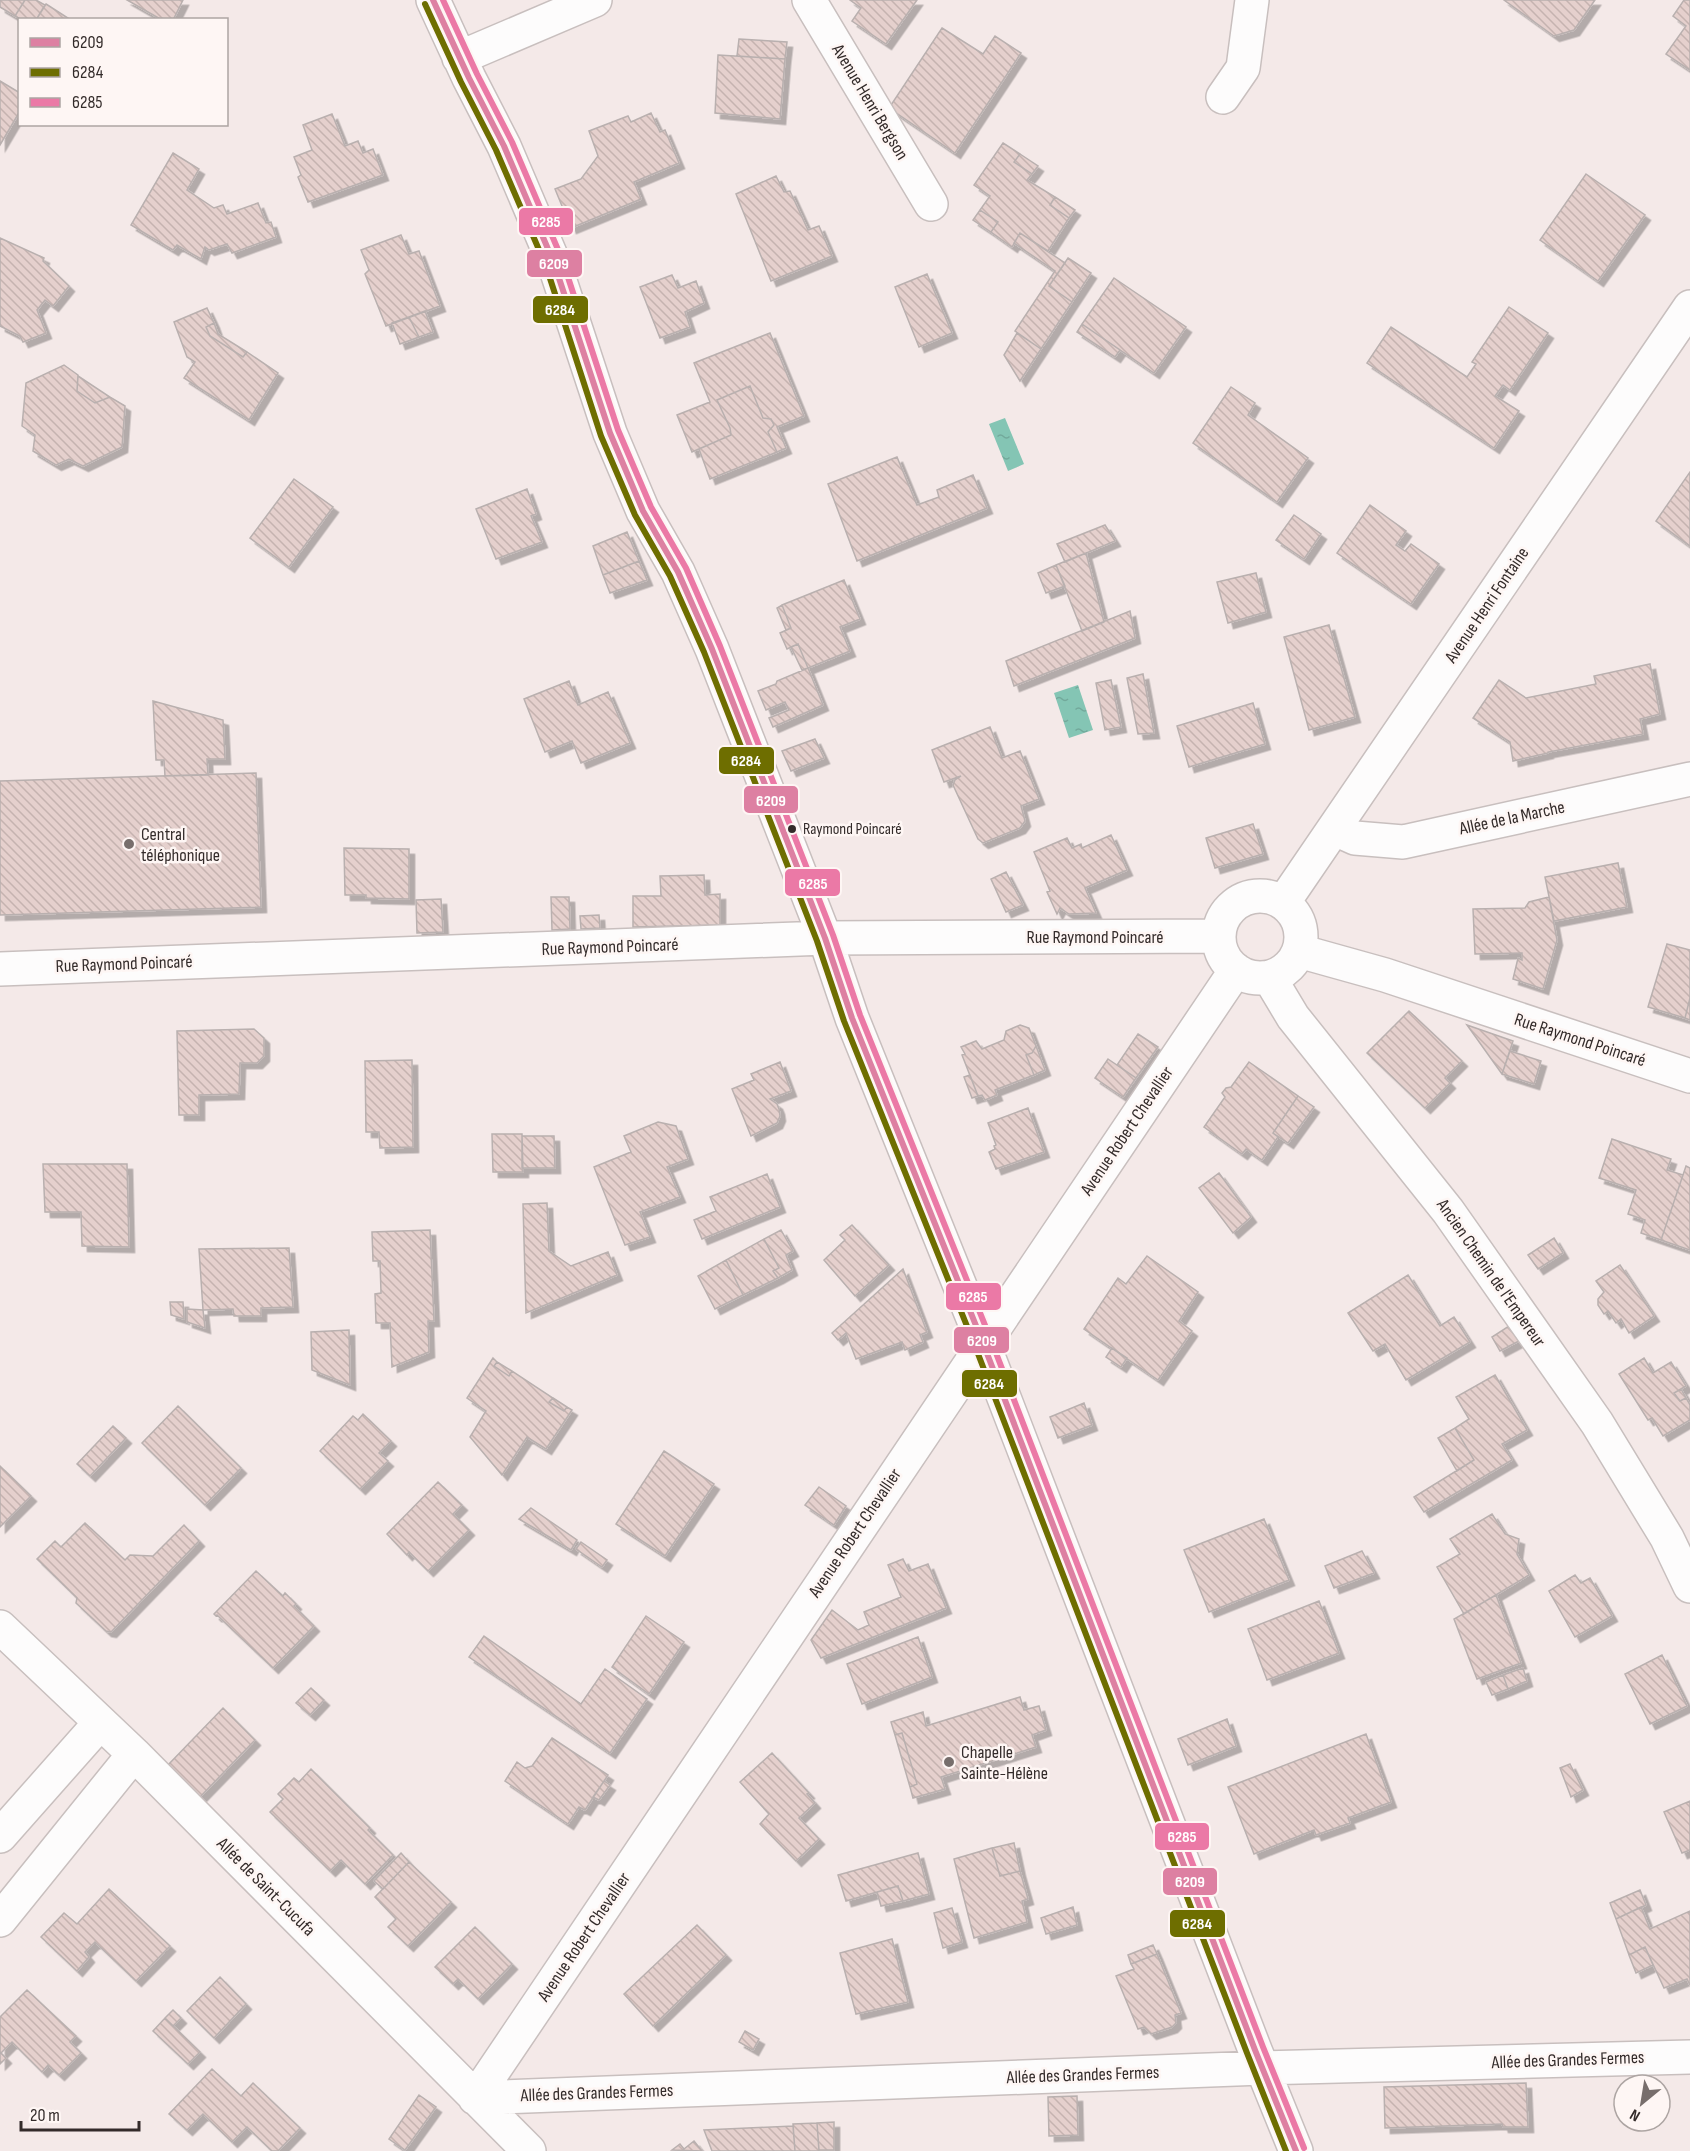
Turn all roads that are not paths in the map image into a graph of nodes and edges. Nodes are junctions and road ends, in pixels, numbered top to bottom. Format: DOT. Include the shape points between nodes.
graph roads {
  1 [pos="433,0"];
  2 [pos="595,0"];
  3 [pos="809,0"];
  4 [pos="1252,0"];
  5 [pos="459,58"];
  6 [pos="1223,97"];
  7 [pos="932,204"];
  8 [pos="1690,307"];
  9 [pos="1690,780"];
  10 [pos="1335,829"];
  11 [pos="1283,903"];
  12 [pos="1219,936"];
  13 [pos="825,938"];
  14 [pos="1299,951"];
  15 [pos="0,969"];
  16 [pos="1236,970"];
  17 [pos="1269,977"];
  18 [pos="1690,1076"];
  19 [pos="983,1343"];
  20 [pos="1690,1586"];
  21 [pos="0,1627"];
  22 [pos="100,1723"];
  23 [pos="134,1754"];
  24 [pos="0,1836"];
  25 [pos="0,1920"];
  26 [pos="1690,2057"];
  27 [pos="1262,2068"];
  28 [pos="475,2098"];
  29 [pos="529,2151"];
  30 [pos="1296,2151"];
  1 -- 5 [label="street"];
  2 -- 5 [label="street"];
  3 -- 7 [label="street, Avenue Henri Bergson"];
  4 -- 6 [label="street" via="1243,69"];
  5 -- 13 [label="street" via="504,146 554,263 610,433 643,511 678,572 712,649"];
  8 -- 10 [label="street, Avenue Henri Fontaine"];
  9 -- 10 [label="street, Allée de la Marche" via="1403,842 1355,838"];
  10 -- 11 [label="street, Avenue Henri Fontaine"];
  11 -- 12 [label="street" via="1259,895 1247,898 1227,913"];
  11 -- 14 [label="street" via="1299,924"];
  12 -- 13 [label="street, Rue Raymond Poincaré"];
  12 -- 16 [label="street" via="1221,949"];
  13 -- 15 [label="street, Rue Raymond Poincaré"];
  13 -- 19 [label="street" via="852,1018"];
  14 -- 17 [label="street" via="1282,972"];
  14 -- 18 [label="street, Rue Raymond Poincaré" via="1385,975"];
  16 -- 17 [label="street" via="1257,978"];
  16 -- 19 [label="street, Avenue Robert Chevallier"];
  17 -- 20 [label="street, Ancien Chemin de l'Empereur" via="1293,1017 1448,1211 1597,1423 1667,1538"];
  19 -- 27 [label="street"];
  19 -- 28 [label="street, Avenue Robert Chevallier"];
  21 -- 22 [label="street, Allée de Saint-Cucufa"];
  22 -- 23 [label="street, Allée de Saint-Cucufa"];
  22 -- 24 [label="street"];
  23 -- 25 [label="street"];
  23 -- 28 [label="street, Allée de Saint-Cucufa"];
  26 -- 27 [label="street, Allée des Grandes Fermes"];
  27 -- 28 [label="street, Allée des Grandes Fermes"];
  27 -- 30 [label="street"];
  28 -- 29 [label="street, Allée de Saint-Cucufa"];
}
